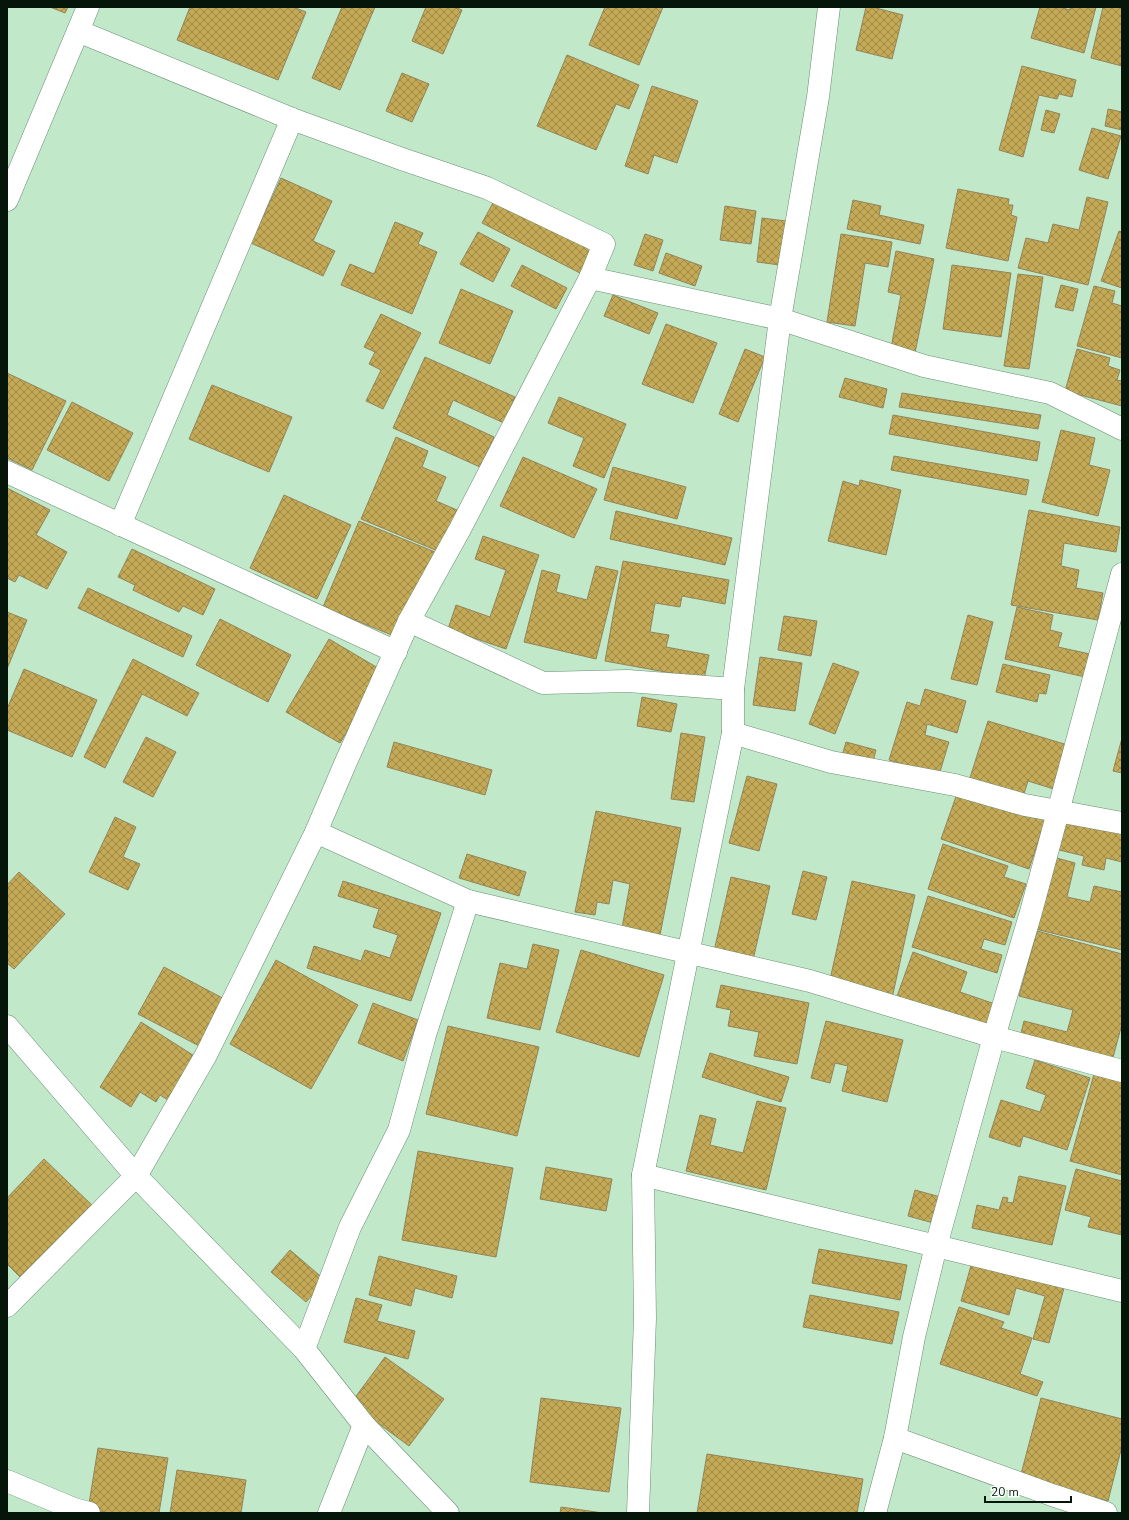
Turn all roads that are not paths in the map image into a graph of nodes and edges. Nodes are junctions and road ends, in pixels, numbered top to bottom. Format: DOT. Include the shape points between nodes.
graph roads {
  1 [pos="88,7"];
  2 [pos="829,7"];
  3 [pos="78,31"];
  4 [pos="292,119"];
  5 [pos="7,200"];
  6 [pos="590,278"];
  7 [pos="780,319"];
  8 [pos="1122,429"];
  9 [pos="7,472"];
  10 [pos="120,525"];
  11 [pos="1122,574"];
  12 [pos="409,621"];
  13 [pos="396,652"];
  14 [pos="733,689"];
  15 [pos="734,733"];
  16 [pos="1057,811"];
  17 [pos="1122,823"];
  18 [pos="316,832"];
  19 [pos="468,901"];
  20 [pos="688,952"];
  21 [pos="7,1026"];
  22 [pos="994,1037"];
  23 [pos="1122,1071"];
  24 [pos="643,1175"];
  25 [pos="136,1176"];
  26 [pos="936,1246"];
  27 [pos="1122,1291"];
  28 [pos="7,1306"];
  29 [pos="304,1349"];
  30 [pos="364,1425"];
  31 [pos="895,1438"];
  32 [pos="7,1481"];
  33 [pos="89,1513"];
  34 [pos="329,1513"];
  35 [pos="448,1513"];
  36 [pos="638,1513"];
  37 [pos="875,1513"];
  38 [pos="1106,1513"];
  1 -- 3 [label="street"];
  2 -- 7 [label="street" via="818,97"];
  3 -- 4 [label="street"];
  3 -- 5 [label="street"];
  4 -- 6 [label="street" via="487,188 604,244"];
  4 -- 10 [label="street"];
  6 -- 7 [label="street"];
  6 -- 12 [label="street" via="460,529"];
  7 -- 8 [label="street" via="924,366 1050,393"];
  7 -- 14 [label="street"];
  9 -- 10 [label="street"];
  10 -- 13 [label="street"];
  11 -- 16 [label="street"];
  12 -- 13 [label="street"];
  12 -- 14 [label="street" via="543,683 628,681"];
  13 -- 18 [label="street"];
  14 -- 15 [label="street"];
  15 -- 16 [label="street" via="831,762 955,785 1025,805"];
  15 -- 20 [label="street"];
  16 -- 17 [label="street"];
  16 -- 22 [label="street" via="1031,912"];
  18 -- 19 [label="street"];
  18 -- 25 [label="street" via="206,1055"];
  19 -- 20 [label="street"];
  19 -- 29 [label="street" via="425,1035 399,1130 350,1227"];
  20 -- 22 [label="street" via="810,981"];
  20 -- 24 [label="street"];
  21 -- 25 [label="street"];
  22 -- 23 [label="street"];
  22 -- 26 [label="street"];
  24 -- 26 [label="street"];
  24 -- 36 [label="street" via="645,1318"];
  25 -- 28 [label="street"];
  25 -- 29 [label="street"];
  26 -- 27 [label="street"];
  26 -- 31 [label="street" via="914,1337"];
  29 -- 30 [label="street"];
  30 -- 34 [label="street"];
  30 -- 35 [label="street"];
  31 -- 37 [label="street"];
  31 -- 38 [label="street"];
  32 -- 33 [label="street"];
}
